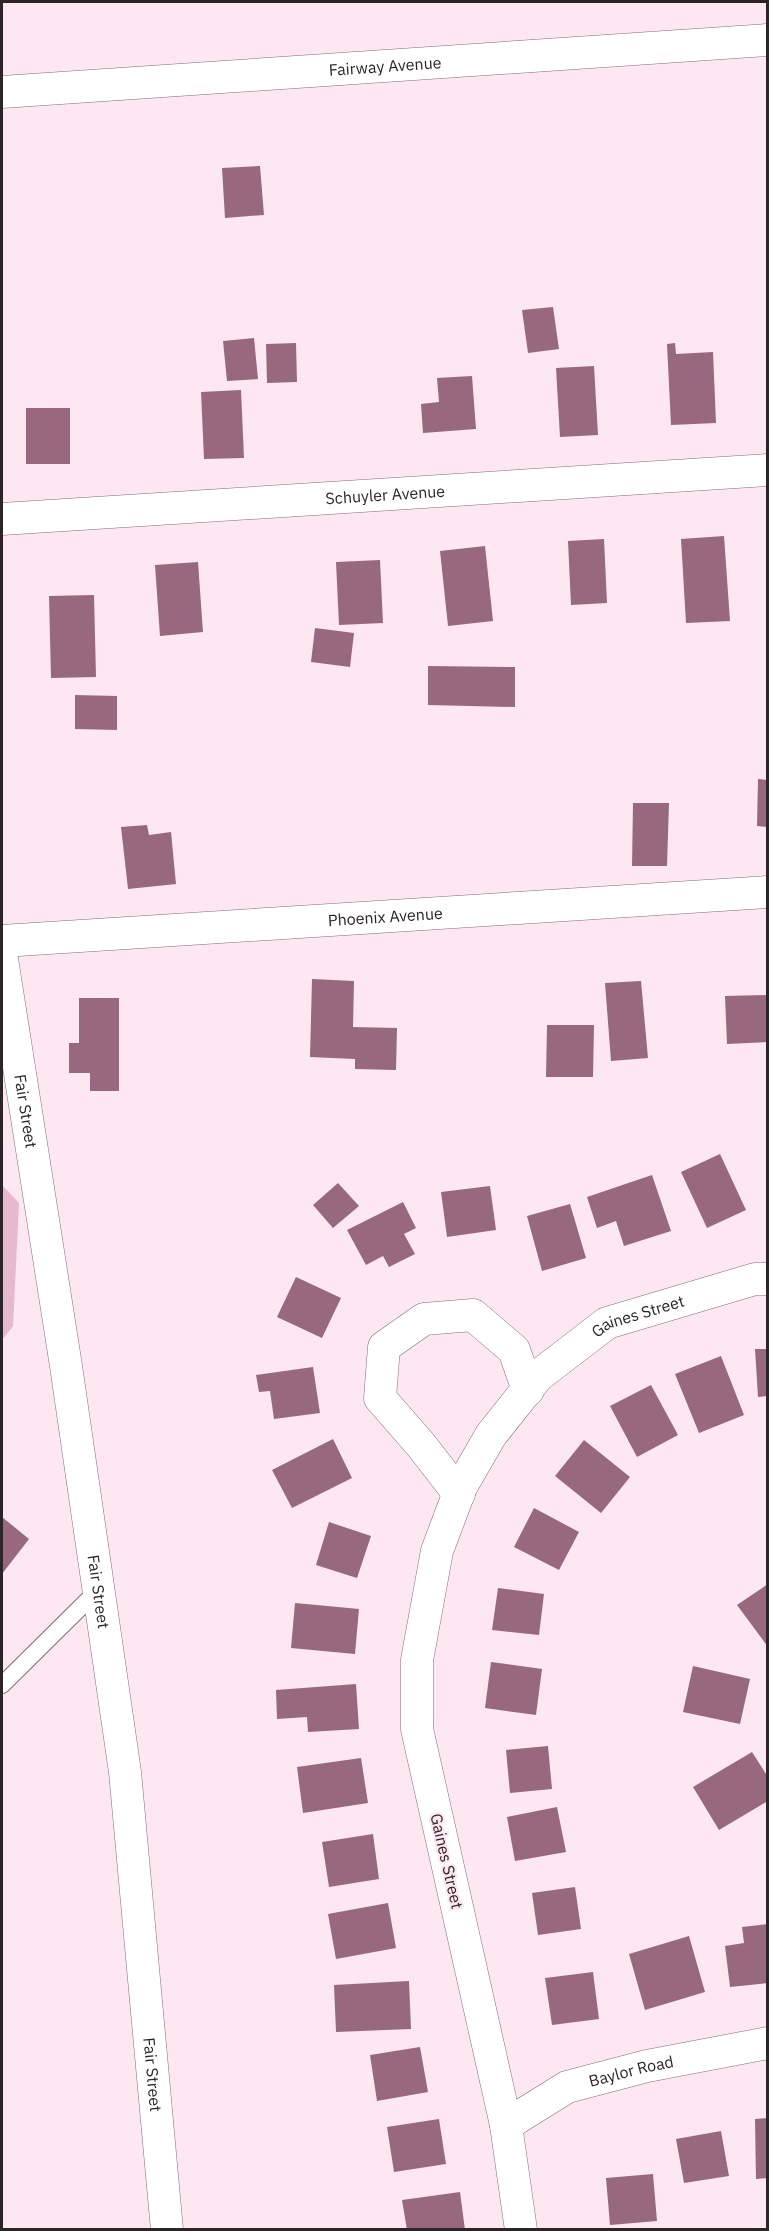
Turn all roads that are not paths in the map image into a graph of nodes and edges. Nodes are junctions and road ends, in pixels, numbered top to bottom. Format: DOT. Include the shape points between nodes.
graph roads {
  1 [pos="768,40"];
  2 [pos="2,92"];
  3 [pos="768,470"];
  4 [pos="2,519"];
  5 [pos="768,892"];
  6 [pos="2,941"];
  7 [pos="2,959"];
  8 [pos="5,1008"];
  9 [pos="768,1279"];
  10 [pos="528,1390"];
  11 [pos="459,1494"];
  12 [pos="98,1590"];
  13 [pos="2,1686"];
  14 [pos="768,2043"];
  15 [pos="506,2125"];
  16 [pos="167,2229"];
  17 [pos="521,2229"];
  1 -- 2 [label="street, Fairway Avenue"];
  3 -- 4 [label="street, Schuyler Avenue"];
  5 -- 6 [label="street, Phoenix Avenue"];
  7 -- 8 [label="street, Fair Street"];
  8 -- 12 [label="street, Fair Street"];
  9 -- 10 [label="street, Gaines Street" via="755,1279 607,1323 538,1376"];
  10 -- 11 [label="street, Gaines Street" via="491,1435"];
  10 -- 11 [label="street" via="514,1350 473,1315 424,1319 384,1347 380,1398"];
  11 -- 15 [label="street, Gaines Street" via="437,1551 417,1660 417,1729"];
  12 -- 13 [label="lane"];
  12 -- 16 [label="street, Fair Street" via="125,1772"];
  14 -- 15 [label="street, Baylor Road" via="647,2066 567,2087"];
  15 -- 17 [label="street, Gaines Street"];
}
